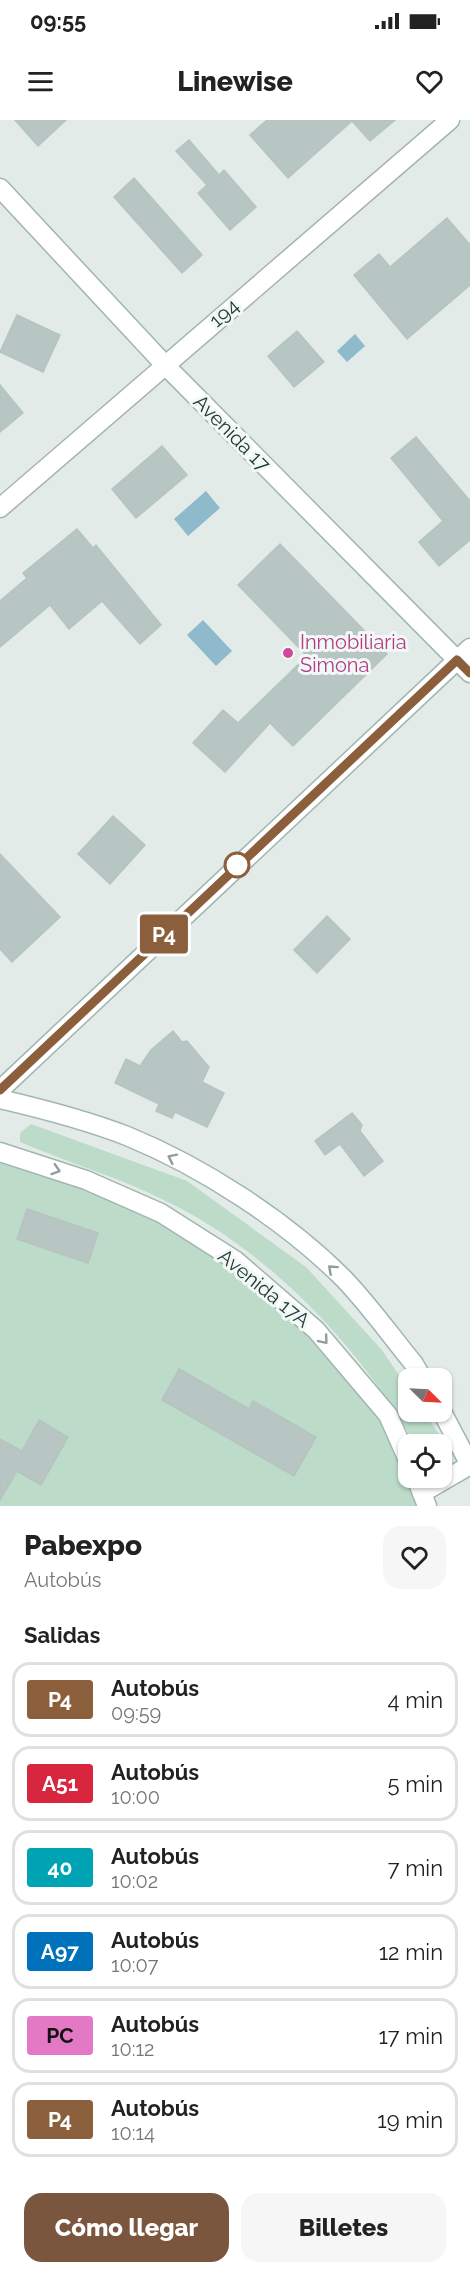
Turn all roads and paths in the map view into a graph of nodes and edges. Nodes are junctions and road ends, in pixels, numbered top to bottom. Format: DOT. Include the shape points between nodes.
graph roads {
  1 [pos="450,120"];
  2 [pos="0,188"];
  3 [pos="165,365"];
  4 [pos="0,508"];
  5 [pos="464,654"];
  6 [pos="470,673"];
  7 [pos="0,1090"];
  8 [pos="0,1099"];
  9 [pos="0,1152"];
  10 [pos="416,1368"];
  11 [pos="447,1422"];
  12 [pos="398,1438"];
  13 [pos="470,1465"];
  14 [pos="422,1492"];
  1 -- 3 [label="main road, 194"];
  2 -- 3 [label="main road, Avenida 17"];
  3 -- 4 [label="main road, 194"];
  3 -- 5 [label="main road, Avenida 17"];
  5 -- 6 [label="main road, Avenida 17"];
  5 -- 7 [label="main road"];
  10 -- 8 [label="main road, one-way" via="344,1280 267,1214 192,1168 128,1137 61,1113"];
  9 -- 12 [label="main road, Avenida 17A, one-way" via="86,1180 161,1213 235,1260 316,1330 388,1415"];
  11 -- 13 [label="main road"];
  13 -- 14 [label="main road"];
}
